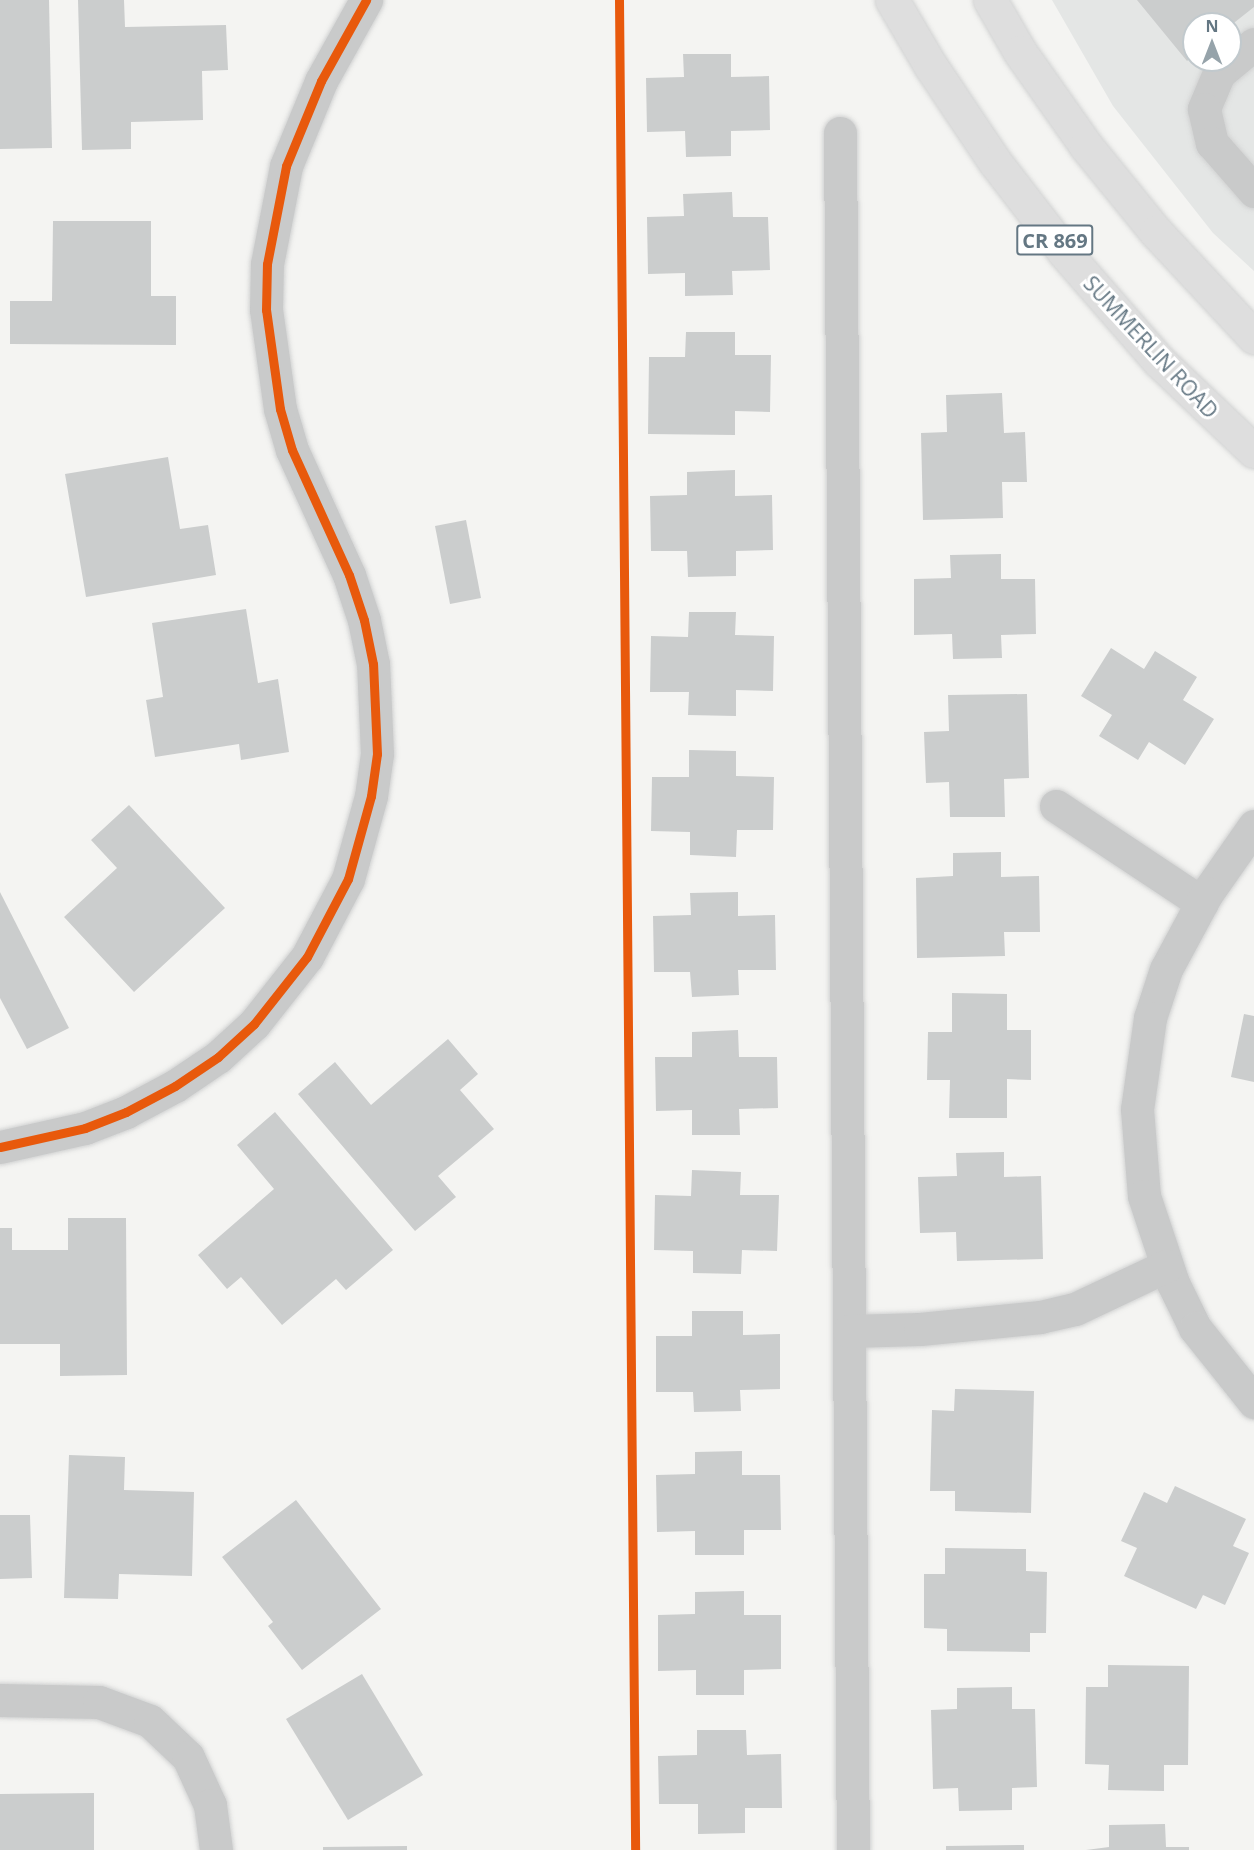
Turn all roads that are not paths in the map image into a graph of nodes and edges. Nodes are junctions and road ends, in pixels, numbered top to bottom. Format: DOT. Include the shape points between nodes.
graph roads {
  1 [pos="366,0"];
  2 [pos="892,0"];
  3 [pos="990,0"];
  4 [pos="1254,44"];
  5 [pos="840,133"];
  6 [pos="1254,191"];
  7 [pos="1254,337"];
  8 [pos="1254,451"];
  9 [pos="1056,806"];
  10 [pos="1254,826"];
  11 [pos="1202,903"];
  12 [pos="0,1147"];
  13 [pos="1166,1266"];
  14 [pos="849,1331"];
  15 [pos="1254,1402"];
  16 [pos="0,1700"];
  17 [pos="216,1850"];
  18 [pos="853,1850"];
  1 -- 12 [label="street" via="321,81 286,166 267,264 266,310 276,388 292,450 349,576 373,664 377,754 371,796 348,879 308,957 254,1024 218,1057 126,1112 85,1128"];
  2 -- 8 [label="main road, SUMMERLIN ROAD / CR 869" via="930,66 995,162 1065,254 1159,361"];
  3 -- 7 [label="main road" via="1020,52 1086,146 1156,232"];
  4 -- 6 [label="street" via="1219,73 1204,109 1212,143"];
  5 -- 14 [label="street"];
  9 -- 11 [label="street"];
  10 -- 11 [label="street"];
  11 -- 13 [label="street" via="1166,969 1141,1064 1137,1109 1140,1164 1144,1196"];
  13 -- 14 [label="street" via="1075,1309 1040,1317 920,1329"];
  13 -- 15 [label="street" via="1195,1328"];
  14 -- 18 [label="street"];
  16 -- 17 [label="street" via="99,1702 150,1721 188,1757 210,1805"];
}
